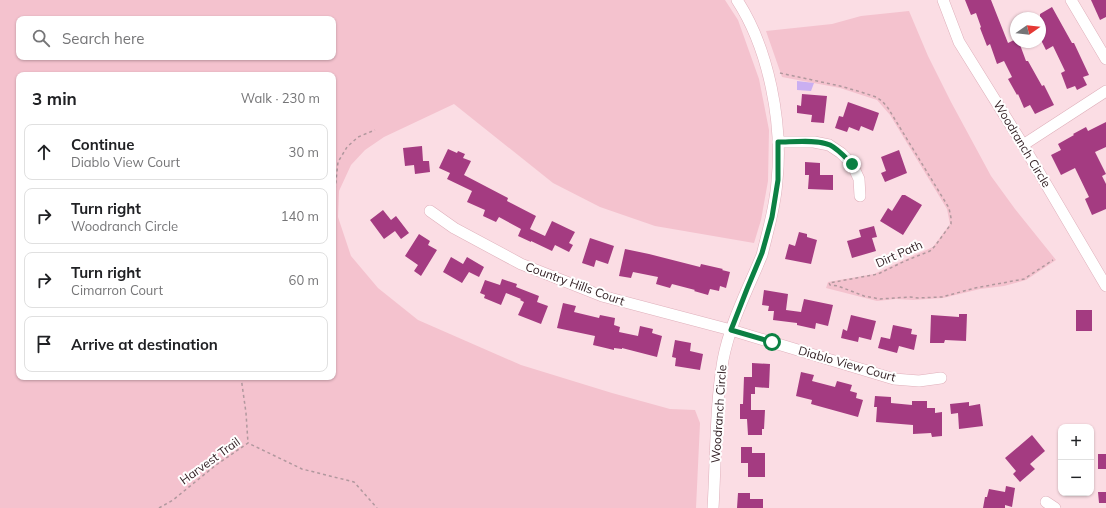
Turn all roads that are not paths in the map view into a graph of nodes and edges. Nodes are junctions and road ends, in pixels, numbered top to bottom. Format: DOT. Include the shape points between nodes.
graph roads {
  1 [pos="737,0"];
  2 [pos="943,0"];
  3 [pos="1071,0"];
  4 [pos="1106,59"];
  5 [pos="1106,92"];
  6 [pos="778,142"];
  7 [pos="1023,145"];
  8 [pos="860,196"];
  9 [pos="430,211"];
  10 [pos="1106,286"];
  11 [pos="731,330"];
  12 [pos="941,378"];
  13 [pos="713,508"];
  1 -- 6 [label="street, Woodranch Circle" via="756,35 766,64 775,106"];
  2 -- 7 [label="street, Woodranch Circle" via="959,42"];
  3 -- 4 [label="street"];
  5 -- 7 [label="street"];
  6 -- 8 [label="street" via="829,144 852,164 859,179"];
  6 -- 11 [label="street, Woodranch Circle" via="778,180 772,217 762,253"];
  7 -- 10 [label="street, Woodranch Circle"];
  9 -- 11 [label="street, Country Hills Court" via="454,228 521,264 602,296"];
  11 -- 12 [label="street, Diablo View Court" via="894,378 919,381"];
  11 -- 13 [label="street, Woodranch Circle" via="723,359 718,402"];
}
